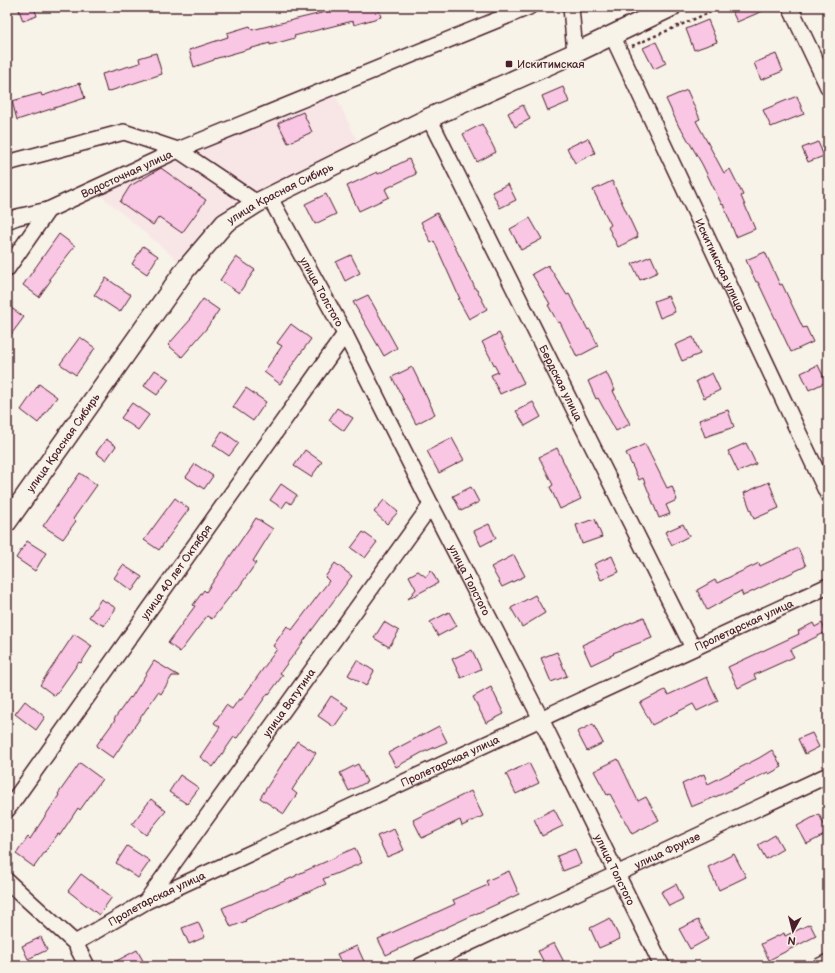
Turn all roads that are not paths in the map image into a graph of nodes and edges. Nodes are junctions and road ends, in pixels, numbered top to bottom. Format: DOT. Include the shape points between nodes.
graph roads {
  1 [pos="529,7"];
  2 [pos="571,7"];
  3 [pos="671,7"];
  4 [pos="790,7"];
  5 [pos="612,35"];
  6 [pos="575,53"];
  7 [pos="828,87"];
  8 [pos="429,118"];
  9 [pos="178,150"];
  10 [pos="7,163"];
  11 [pos="264,201"];
  12 [pos="48,210"];
  13 [pos="10,218"];
  14 [pos="7,269"];
  15 [pos="345,334"];
  16 [pos="828,495"];
  17 [pos="431,505"];
  18 [pos="7,522"];
  19 [pos="828,586"];
  20 [pos="693,648"];
  21 [pos="541,719"];
  22 [pos="828,775"];
  23 [pos="7,810"];
  24 [pos="617,875"];
  25 [pos="7,881"];
  26 [pos="147,900"];
  27 [pos="75,943"];
  28 [pos="828,962"];
  29 [pos="87,966"];
  30 [pos="420,966"];
  31 [pos="662,966"];
  32 [pos="820,966"];
  1 -- 9 [label="street"];
  2 -- 6 [label="street"];
  3 -- 5 [label="main road, улица Красная Сибирь"];
  4 -- 7 [label="street"];
  5 -- 6 [label="main road, улица Красная Сибирь"];
  5 -- 16 [label="street, Искитимская улица"];
  6 -- 8 [label="main road, улица Красная Сибирь"];
  8 -- 11 [label="main road, улица Красная Сибирь"];
  8 -- 20 [label="street, Бердская улица"];
  9 -- 10 [label="street" via="124,132"];
  9 -- 11 [label="street, Водосточная улица"];
  9 -- 12 [label="street, Водосточная улица"];
  11 -- 15 [label="street, улица Толстого"];
  11 -- 18 [label="main road, улица Красная Сибирь" via="225,223 185,270"];
  12 -- 13 [label="street, Водосточная улица"];
  12 -- 14 [label="street"];
  15 -- 17 [label="street, улица Толстого"];
  15 -- 23 [label="street, улица 40 лет Октября"];
  17 -- 21 [label="street, улица Толстого"];
  17 -- 26 [label="street, улица Ватутина"];
  19 -- 20 [label="street, Пролетарская улица"];
  20 -- 21 [label="street, Пролетарская улица"];
  21 -- 24 [label="street, улица Толстого"];
  21 -- 26 [label="street, Пролетарская улица"];
  22 -- 24 [label="street, улица Фрунзе"];
  24 -- 30 [label="street, улица Фрунзе"];
  24 -- 31 [label="street, улица Толстого"];
  25 -- 27 [label="street"];
  26 -- 27 [label="street, Пролетарская улица"];
  27 -- 29 [label="street"];
  28 -- 32 [label="street"];
}
